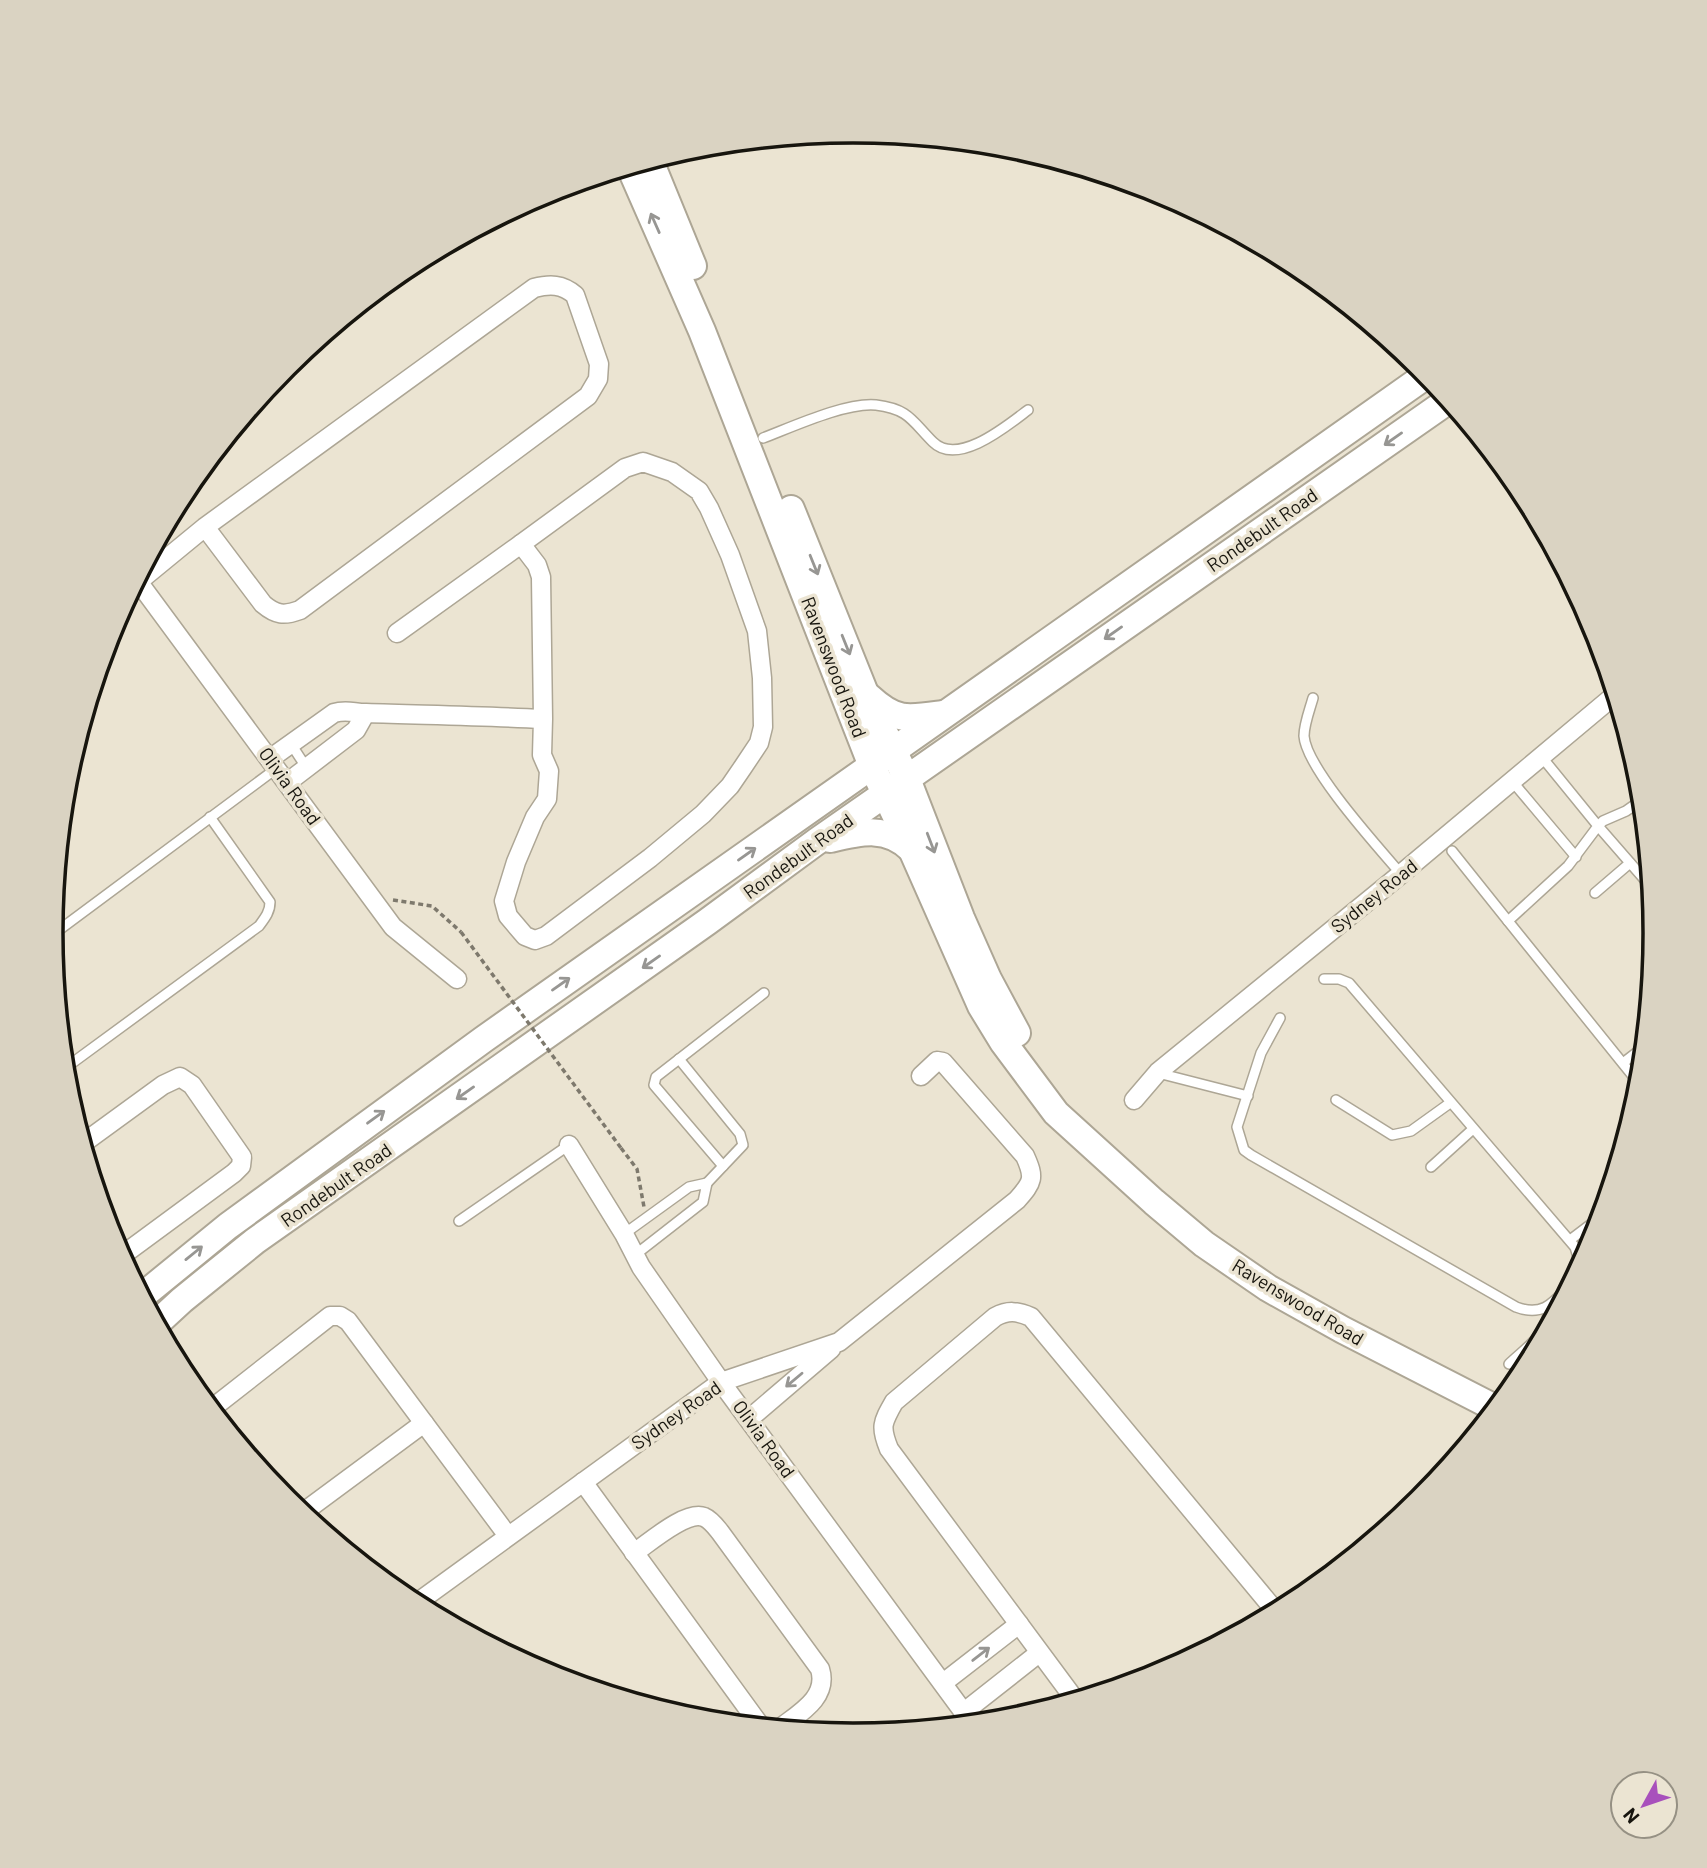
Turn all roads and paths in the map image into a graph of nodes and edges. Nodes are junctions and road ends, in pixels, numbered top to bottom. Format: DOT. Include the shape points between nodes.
graph roads {
  1 [pos="640,173"];
  2 [pos="1416,379"];
  3 [pos="1441,406"];
  4 [pos="1028,410"];
  5 [pos="754,441"];
  6 [pos="205,527"];
  7 [pos="521,544"];
  8 [pos="153,569"];
  9 [pos="143,588"];
  10 [pos="397,634"];
  11 [pos="865,693"];
  12 [pos="1312,698"];
  13 [pos="1608,700"];
  14 [pos="948,713"];
  15 [pos="365,714"];
  16 [pos="543,719"];
  17 [pos="290,744"];
  18 [pos="1541,756"];
  19 [pos="882,759"];
  20 [pos="306,767"];
  21 [pos="279,769"];
  22 [pos="907,779"];
  23 [pos="1512,781"];
  24 [pos="885,794"];
  25 [pos="1633,806"];
  26 [pos="211,817"];
  27 [pos="1598,826"];
  28 [pos="816,842"];
  29 [pos="912,850"];
  30 [pos="1452,851"];
  31 [pos="1576,857"];
  32 [pos="1630,863"];
  33 [pos="1401,874"];
  34 [pos="1641,876"];
  35 [pos="365,890"];
  36 [pos="1595,893"];
  37 [pos="1508,921"];
  38 [pos="63,927"];
  39 [pos="457,979"];
  40 [pos="1324,979"];
  41 [pos="764,993"];
  42 [pos="1280,1018"];
  43 [pos="1634,1054"];
  44 [pos="679,1059"];
  45 [pos="74,1062"];
  46 [pos="1623,1063"];
  47 [pos="1158,1072"];
  48 [pos="1631,1074"];
  49 [pos="921,1076"];
  50 [pos="1248,1096"];
  51 [pos="1134,1100"];
  52 [pos="1336,1100"];
  53 [pos="1450,1103"];
  54 [pos="1473,1129"];
  55 [pos="90,1138"];
  56 [pos="1086,1140"];
  57 [pos="569,1145"];
  58 [pos="621,1148"];
  59 [pos="723,1166"];
  60 [pos="1431,1167"];
  61 [pos="707,1183"];
  62 [pos="459,1221"];
  63 [pos="1588,1226"];
  64 [pos="624,1234"];
  65 [pos="1570,1240"];
  66 [pos="129,1251"];
  67 [pos="1577,1252"];
  68 [pos="635,1255"];
  69 [pos="149,1291"];
  70 [pos="1552,1303"];
  71 [pos="1549,1306"];
  72 [pos="163,1318"];
  73 [pos="839,1342"];
  74 [pos="1527,1347"];
  75 [pos="1509,1364"];
  76 [pos="722,1382"];
  77 [pos="218,1404"];
  78 [pos="1488,1405"];
  79 [pos="749,1419"];
  80 [pos="424,1423"];
  81 [pos="583,1482"];
  82 [pos="310,1507"];
  83 [pos="508,1536"];
  84 [pos="634,1553"];
  85 [pos="424,1598"];
  86 [pos="1271,1605"];
  87 [pos="1019,1624"];
  88 [pos="1039,1653"];
  89 [pos="943,1683"];
  90 [pos="1071,1694"];
  91 [pos="973,1715"];
  92 [pos="967,1716"];
  93 [pos="755,1718"];
  94 [pos="788,1722"];
  1 -- 5 [label="main road, Ravenswood Road" via="702,331"];
  2 -- 14 [label="main road, Rondebult Road"];
  3 -- 22 [label="main road, Rondebult Road, one-way"];
  4 -- 5 [label="lane" via="993,436 949,450 935,444 909,416 876,405 849,408"];
  5 -- 11 [label="main road, Ravenswood Road, one-way"];
  5 -- 19 [label="main road, Ravenswood Road"];
  6 -- 6 [label="street" via="263,604 282,615 300,610 588,396 598,379 599,364 575,295 556,285 534,288"];
  6 -- 8 [label="street"];
  7 -- 10 [label="street"];
  7 -- 16 [label="street" via="541,577"];
  7 -- 16 [label="street" via="625,468 654,464 699,491 730,555 757,631 763,727 759,743 730,786 670,843 535,940 525,936 508,916 504,901 516,862 547,799 549,771 541,755"];
  9 -- 21 [label="street, Olivia Road"];
  11 -- 14 [label="main road" via="892,715 906,719"];
  11 -- 19 [label="main road, Ravenswood Road"];
  12 -- 33 [label="lane" via="1304,736 1312,760 1344,807"];
  13 -- 18 [label="street, Sydney Road"];
  14 -- 19 [label="main road, Rondebult Road"];
  15 -- 16 [label="street"];
  15 -- 17 [label="street" via="334,713"];
  15 -- 20 [label="street" via="356,730"];
  17 -- 20 [label="lane"];
  17 -- 21 [label="street"];
  18 -- 23 [label="street, Sydney Road"];
  18 -- 27 [label="lane"];
  19 -- 22 [label="main road, Ravenswood Road"];
  19 -- 24 [label="main road, Ravenswood Road"];
  69 -- 19 [label="main road, Rondebult Road, one-way" via="228,1226 484,1039"];
  20 -- 21 [label="street"];
  21 -- 26 [label="lane"];
  21 -- 35 [label="street, Olivia Road"];
  22 -- 24 [label="main road, Rondebult Road"];
  22 -- 56 [label="main road, Ravenswood Road, one-way" via="988,979"];
  23 -- 31 [label="lane"];
  23 -- 33 [label="street, Sydney Road"];
  24 -- 28 [label="main road, Rondebult Road"];
  24 -- 29 [label="main road, Ravenswood Road"];
  25 -- 27 [label="lane"];
  26 -- 38 [label="lane"];
  26 -- 45 [label="lane" via="270,902 270,910 259,926"];
  27 -- 31 [label="lane"];
  27 -- 32 [label="lane"];
  28 -- 29 [label="main road" via="879,831 901,839"];
  28 -- 72 [label="main road, Rondebult Road, one-way" via="255,1241"];
  29 -- 56 [label="main road, Ravenswood Road" via="969,981 1003,1042 1056,1113"];
  30 -- 37 [label="lane"];
  31 -- 37 [label="lane"];
  32 -- 34 [label="lane"];
  32 -- 36 [label="lane"];
  33 -- 47 [label="street, Sydney Road"];
  35 -- 39 [label="street, Olivia Road" via="393,927"];
  35 -- 58 [label="path, bridge" via="387,900 432,906 461,932"];
  37 -- 46 [label="lane"];
  40 -- 53 [label="lane" via="1349,983"];
  41 -- 44 [label="lane"];
  42 -- 50 [label="lane" via="1261,1053"];
  43 -- 46 [label="lane"];
  44 -- 59 [label="lane" via="740,1134 743,1145"];
  44 -- 59 [label="lane" via="656,1077 654,1085"];
  46 -- 48 [label="lane"];
  47 -- 50 [label="lane"];
  47 -- 51 [label="street, Sydney Road"];
  49 -- 73 [label="street, Sydney Road" via="937,1061 943,1062 1025,1156 1032,1179 1017,1200"];
  50 -- 71 [label="lane" via="1237,1127 1244,1150 1251,1155 1516,1307 1530,1312"];
  52 -- 53 [label="lane" via="1392,1135 1411,1131"];
  53 -- 54 [label="lane"];
  54 -- 60 [label="lane"];
  54 -- 65 [label="lane"];
  55 -- 66 [label="street" via="180,1077 192,1085 242,1157 234,1173"];
  56 -- 78 [label="main road, Ravenswood Road" via="1204,1244 1268,1288"];
  57 -- 62 [label="lane"];
  57 -- 64 [label="street, Olivia Road"];
  59 -- 61 [label="lane"];
  61 -- 64 [label="lane" via="689,1187"];
  61 -- 68 [label="lane" via="703,1202"];
  63 -- 65 [label="lane"];
  64 -- 68 [label="street, Olivia Road"];
  65 -- 67 [label="lane"];
  68 -- 76 [label="street, Olivia Road"];
  70 -- 71 [label="lane"];
  73 -- 76 [label="street, Sydney Road"];
  73 -- 79 [label="street, one-way"];
  74 -- 75 [label="lane"];
  76 -- 79 [label="street, Olivia Road"];
  76 -- 81 [label="street, Sydney Road"];
  77 -- 80 [label="street" via="330,1316 340,1316"];
  79 -- 89 [label="street, Olivia Road"];
  80 -- 82 [label="street"];
  80 -- 83 [label="street"];
  81 -- 83 [label="street, Sydney Road"];
  81 -- 84 [label="street"];
  83 -- 85 [label="street, Sydney Road"];
  84 -- 93 [label="street"];
  84 -- 94 [label="street" via="690,1517 702,1516 712,1522 820,1669 821,1691"];
  86 -- 87 [label="street" via="1031,1317 1006,1311 894,1402 882,1432 889,1449"];
  87 -- 88 [label="street"];
  89 -- 87 [label="street, one-way"];
  88 -- 90 [label="street"];
  88 -- 91 [label="street"];
  89 -- 92 [label="street, Olivia Road"];
}
